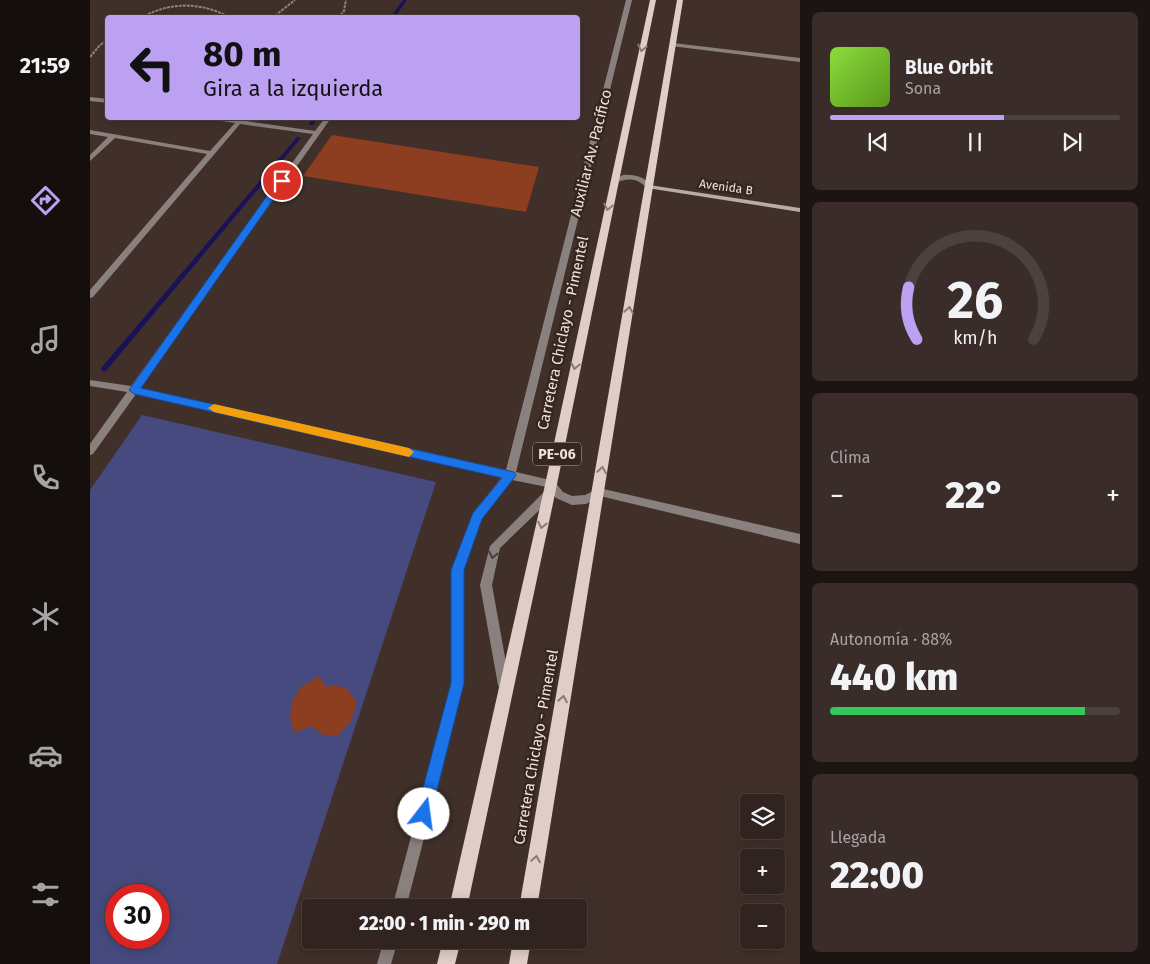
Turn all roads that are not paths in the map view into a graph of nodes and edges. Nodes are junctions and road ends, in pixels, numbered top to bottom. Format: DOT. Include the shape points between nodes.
graph roads {
  1 [pos="629,0"];
  2 [pos="653,0"];
  3 [pos="680,0"];
  4 [pos="673,45"];
  5 [pos="800,60"];
  6 [pos="90,99"];
  7 [pos="105,101"];
  8 [pos="228,120"];
  9 [pos="326,120"];
  10 [pos="237,124"];
  11 [pos="90,132"];
  12 [pos="316,133"];
  13 [pos="113,136"];
  14 [pos="212,152"];
  15 [pos="90,159"];
  16 [pos="614,181"];
  17 [pos="649,187"];
  18 [pos="800,210"];
  19 [pos="90,295"];
  20 [pos="90,383"];
  21 [pos="134,390"];
  22 [pos="90,451"];
  23 [pos="510,475"];
  24 [pos="549,489"];
  25 [pos="599,492"];
  26 [pos="800,539"];
  27 [pos="505,689"];
  28 [pos="401,899"];
  29 [pos="460,899"];
  30 [pos="530,899"];
  31 [pos="388,949"];
  32 [pos="450,949"];
  33 [pos="520,949"];
  34 [pos="384,964"];
  35 [pos="446,964"];
  36 [pos="518,964"];
  1 -- 23 [label="street, Auxiliar Av. Pacífico"];
  2 -- 16 [label="main road, Carretera Chiclayo - Pimentel / PE-06, one-way"];
  3 -- 4 [label="main road, Carretera Chiclayo - Pimentel / PE-06"];
  4 -- 5 [label="street"];
  4 -- 17 [label="main road, Carretera Chiclayo - Pimentel / PE-06"];
  6 -- 7 [label="street"];
  8 -- 12 [label="street"];
  9 -- 12 [label="street"];
  10 -- 14 [label="street"];
  11 -- 13 [label="street"];
  12 -- 21 [label="street"];
  13 -- 14 [label="street"];
  13 -- 15 [label="street"];
  14 -- 19 [label="street"];
  16 -- 17 [label="street" via="633,177 641,179"];
  16 -- 24 [label="main road, Carretera Chiclayo - Pimentel / PE-06, one-way"];
  17 -- 18 [label="street, Avenida B"];
  25 -- 17 [label="main road, Carretera Chiclayo - Pimentel / PE-06, one-way"];
  20 -- 21 [label="street"];
  21 -- 22 [label="street"];
  21 -- 23 [label="street"];
  23 -- 24 [label="street"];
  23 -- 28 [label="street, Auxiliar Av. Pacífico" via="477,516 458,570 458,683"];
  24 -- 25 [label="street" via="572,501 583,501"];
  24 -- 27 [label="main road, Carretera Chiclayo - Pimentel / PE-06, one-way"];
  24 -- 27 [label="street, one-way" via="495,546 486,585"];
  25 -- 26 [label="street"];
  30 -- 25 [label="main road, Carretera Chiclayo - Pimentel / PE-06, one-way"];
  27 -- 29 [label="main road, Carretera Chiclayo - Pimentel / PE-06"];
  31 -- 34 [label="street"];
  32 -- 35 [label="main road"];
  33 -- 36 [label="main road"];
}
